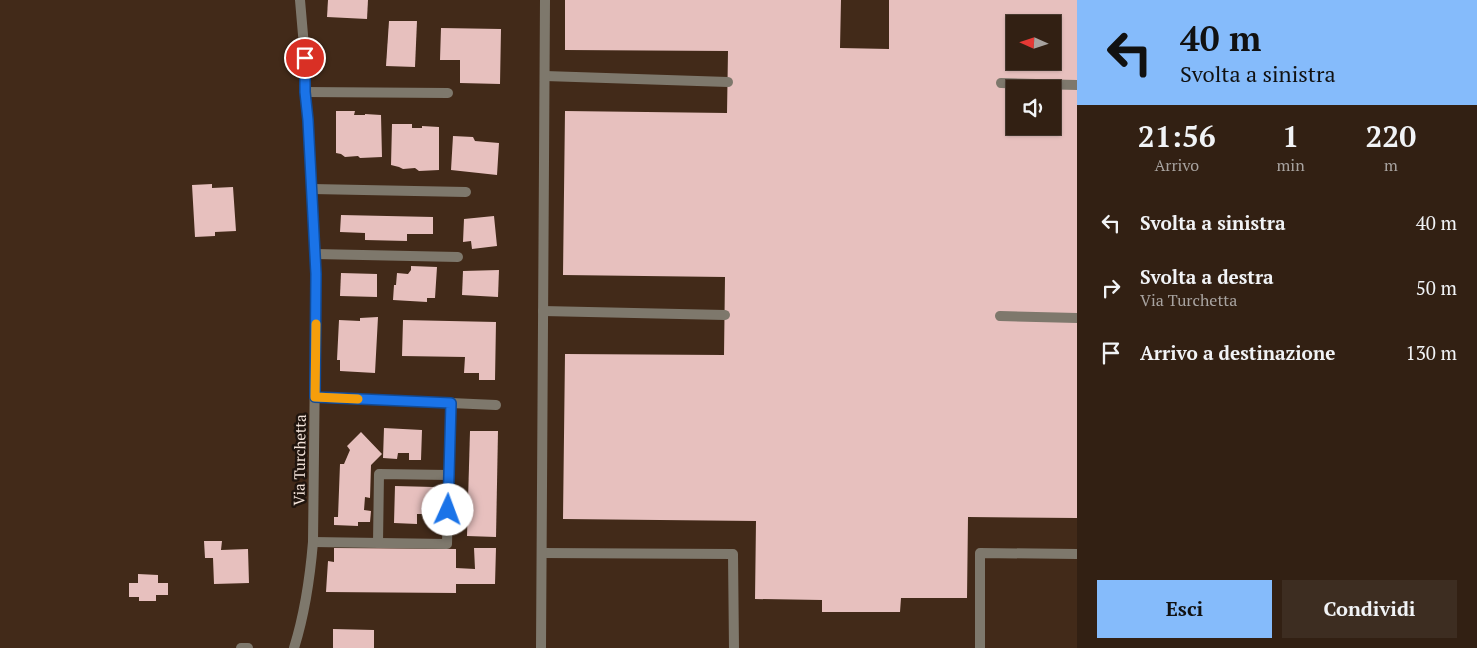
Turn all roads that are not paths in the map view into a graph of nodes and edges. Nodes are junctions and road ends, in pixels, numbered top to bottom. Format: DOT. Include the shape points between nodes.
graph roads {
  1 [pos="300,0"];
  2 [pos="545,0"];
  3 [pos="544,76"];
  4 [pos="728,82"];
  5 [pos="1001,83"];
  6 [pos="1077,85"];
  7 [pos="305,92"];
  8 [pos="448,93"];
  9 [pos="312,189"];
  10 [pos="466,192"];
  11 [pos="315,254"];
  12 [pos="458,258"];
  13 [pos="543,311"];
  14 [pos="725,315"];
  15 [pos="1000,316"];
  16 [pos="1077,318"];
  17 [pos="315,397"];
  18 [pos="451,403"];
  19 [pos="496,404"];
  20 [pos="449,475"];
  21 [pos="314,542"];
  22 [pos="378,543"];
  23 [pos="542,553"];
  24 [pos="1077,554"];
  25 [pos="241,648"];
  26 [pos="248,648"];
  27 [pos="294,648"];
  28 [pos="541,648"];
  29 [pos="734,648"];
  30 [pos="980,648"];
  1 -- 7 [label="street, Via Turchetta"];
  2 -- 3 [label="street"];
  3 -- 4 [label="street"];
  3 -- 13 [label="street"];
  5 -- 6 [label="street"];
  7 -- 8 [label="street"];
  7 -- 9 [label="street, Via Turchetta"];
  9 -- 10 [label="street"];
  9 -- 11 [label="street, Via Turchetta"];
  11 -- 12 [label="street"];
  11 -- 17 [label="street, Via Turchetta"];
  13 -- 14 [label="street"];
  13 -- 23 [label="street"];
  15 -- 16 [label="street"];
  17 -- 18 [label="street"];
  17 -- 21 [label="street, Via Turchetta"];
  18 -- 19 [label="street"];
  18 -- 20 [label="street"];
  20 -- 22 [label="street" via="447,544"];
  20 -- 22 [label="street" via="378,474"];
  21 -- 22 [label="street"];
  21 -- 27 [label="street, Via Turchetta" via="304,612"];
  23 -- 28 [label="street"];
  23 -- 29 [label="street" via="733,554"];
  24 -- 30 [label="street" via="980,553"];
  25 -- 26 [label="street"];
}
